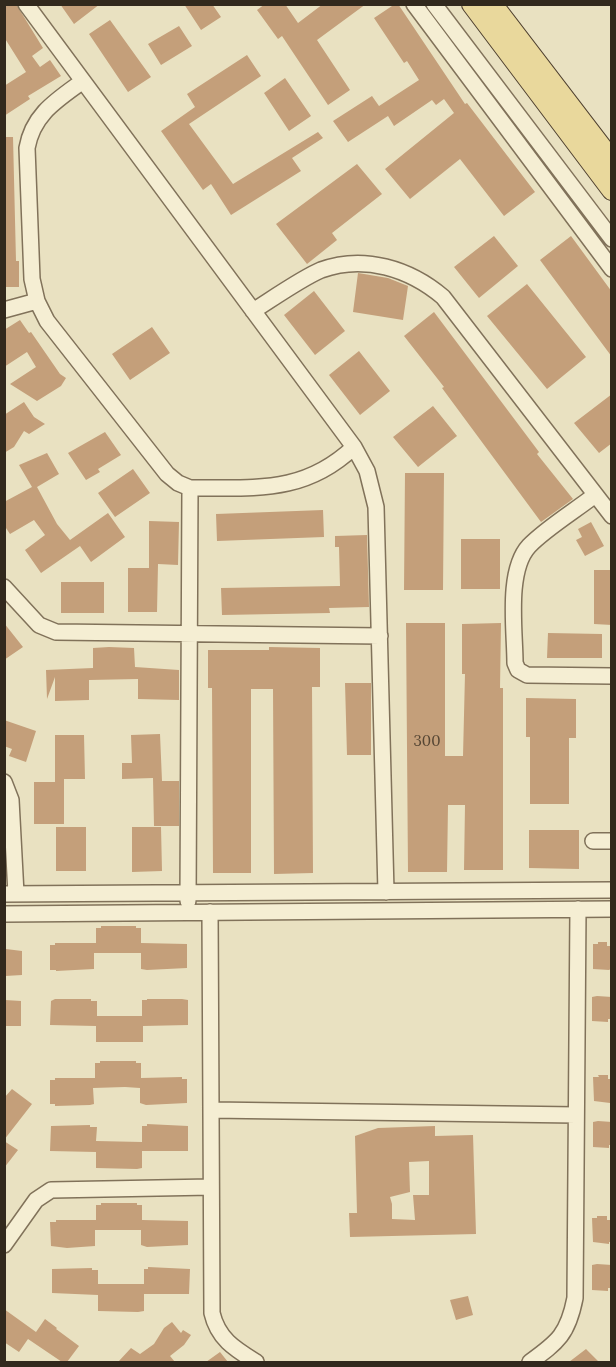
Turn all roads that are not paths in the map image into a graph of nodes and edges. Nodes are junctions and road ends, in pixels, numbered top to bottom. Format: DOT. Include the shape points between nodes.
graph roads {
  1 [pos="414,4"];
  2 [pos="434,4"];
  3 [pos="472,4"];
  4 [pos="492,4"];
  5 [pos="30,6"];
  6 [pos="83,81"];
  7 [pos="612,161"];
  8 [pos="612,190"];
  9 [pos="612,239"];
  10 [pos="612,269"];
  11 [pos="37,301"];
  12 [pos="4,310"];
  13 [pos="253,311"];
  14 [pos="354,447"];
  15 [pos="190,488"];
  16 [pos="595,495"];
  17 [pos="612,516"];
  18 [pos="4,587"];
  19 [pos="189,633"];
  20 [pos="380,636"];
  21 [pos="612,676"];
  22 [pos="4,782"];
  23 [pos="593,841"];
  24 [pos="612,841"];
  25 [pos="612,890"];
  26 [pos="492,891"];
  27 [pos="386,892"];
  28 [pos="188,893"];
  29 [pos="10,894"];
  30 [pos="578,909"];
  31 [pos="612,909"];
  32 [pos="492,910"];
  33 [pos="188,912"];
  34 [pos="210,912"];
  35 [pos="4,914"];
  36 [pos="211,1110"];
  37 [pos="576,1115"];
  38 [pos="211,1186"];
  39 [pos="4,1245"];
  40 [pos="256,1362"];
  41 [pos="530,1362"];
  1 -- 10 [label="street"];
  2 -- 9 [label="street"];
  3 -- 8 [label="main road"];
  4 -- 7 [label="main road"];
  5 -- 6 [label="street"];
  6 -- 11 [label="street" via="46,109 29,138 32,279"];
  6 -- 13 [label="street"];
  11 -- 12 [label="street"];
  11 -- 15 [label="street" via="47,321 167,474"];
  13 -- 14 [label="street"];
  13 -- 16 [label="street" via="320,270 334,267 378,265 414,277 443,297"];
  14 -- 15 [label="street" via="333,465 297,482"];
  14 -- 20 [label="street" via="368,471 375,495"];
  15 -- 19 [label="street"];
  16 -- 17 [label="street"];
  16 -- 21 [label="street" via="530,545 520,561 514,584 515,663 527,675"];
  18 -- 19 [label="street" via="33,620 50,631"];
  19 -- 20 [label="street"];
  19 -- 28 [label="street"];
  20 -- 27 [label="street"];
  22 -- 29 [label="street" via="11,800"];
  23 -- 24 [label="street"];
  25 -- 26 [label="street"];
  26 -- 27 [label="street"];
  26 -- 32 [label="street"];
  27 -- 28 [label="street"];
  28 -- 29 [label="street"];
  28 -- 33 [label="street"];
  30 -- 31 [label="street"];
  30 -- 32 [label="street"];
  30 -- 37 [label="street"];
  32 -- 34 [label="street"];
  33 -- 34 [label="street"];
  33 -- 35 [label="street"];
  34 -- 36 [label="street"];
  36 -- 37 [label="street"];
  36 -- 38 [label="street"];
  37 -- 41 [label="street" via="573,1309 556,1343"];
  38 -- 39 [label="street" via="51,1190 36,1200"];
  38 -- 40 [label="street" via="214,1320 225,1340"];
}
